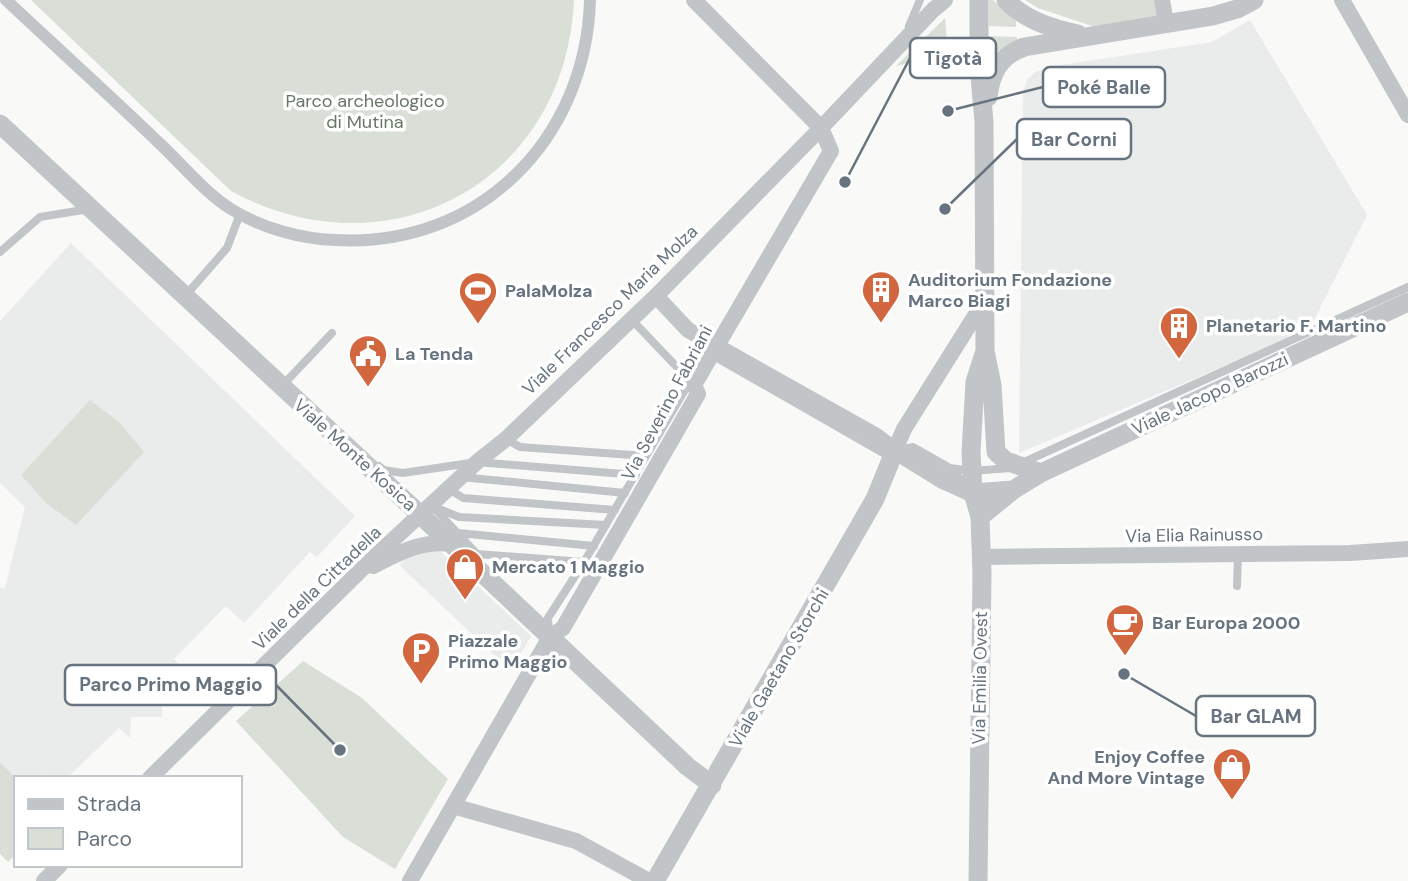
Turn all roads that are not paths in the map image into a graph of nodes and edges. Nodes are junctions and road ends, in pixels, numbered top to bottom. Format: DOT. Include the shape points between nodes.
graph roads {
  1 [pos="6,0"];
  2 [pos="590,0"];
  3 [pos="694,0"];
  4 [pos="920,0"];
  5 [pos="945,0"];
  6 [pos="979,0"];
  7 [pos="1006,0"];
  8 [pos="1162,0"];
  9 [pos="1254,0"];
  10 [pos="1342,0"];
  11 [pos="1166,23"];
  12 [pos="1086,36"];
  13 [pos="891,54"];
  14 [pos="0,114"];
  15 [pos="1408,115"];
  16 [pos="984,122"];
  17 [pos="0,124"];
  18 [pos="821,128"];
  19 [pos="89,209"];
  20 [pos="240,214"];
  21 [pos="0,253"];
  22 [pos="1408,287"];
  23 [pos="187,293"];
  24 [pos="656,296"];
  25 [pos="985,300"];
  26 [pos="1408,302"];
  27 [pos="632,320"];
  28 [pos="332,333"];
  29 [pos="716,351"];
  30 [pos="985,351"];
  31 [pos="284,384"];
  32 [pos="694,385"];
  33 [pos="506,439"];
  34 [pos="894,454"];
  35 [pos="646,456"];
  36 [pos="477,461"];
  37 [pos="1019,465"];
  38 [pos="950,468"];
  39 [pos="971,471"];
  40 [pos="1041,473"];
  41 [pos="636,475"];
  42 [pos="461,477"];
  43 [pos="449,489"];
  44 [pos="1013,490"];
  45 [pos="625,493"];
  46 [pos="972,493"];
  47 [pos="615,510"];
  48 [pos="427,511"];
  49 [pos="980,517"];
  50 [pos="606,525"];
  51 [pos="454,538"];
  52 [pos="594,545"];
  53 [pos="1408,549"];
  54 [pos="1238,554"];
  55 [pos="981,557"];
  56 [pos="584,562"];
  57 [pos="359,573"];
  58 [pos="1237,586"];
  59 [pos="550,637"];
  60 [pos="152,776"];
  61 [pos="712,785"];
  62 [pos="453,806"];
  63 [pos="58,867"];
  64 [pos="44,881"];
  65 [pos="410,881"];
  66 [pos="649,881"];
  67 [pos="655,881"];
  68 [pos="978,881"];
  1 -- 20 [label="street" via="219,200"];
  2 -- 20 [label="street" via="585,49 560,118 528,162 481,203 417,232 371,240 302,236"];
  3 -- 18 [label="street"];
  4 -- 13 [label="lane" via="913,21"];
  5 -- 13 [label="street"];
  6 -- 16 [label="street"];
  7 -- 12 [label="street" via="1035,20"];
  8 -- 11 [label="street"];
  9 -- 11 [label="street" via="1224,13"];
  10 -- 15 [label="street"];
  11 -- 12 [label="street"];
  12 -- 16 [label="street" via="1024,47 1004,58 990,81"];
  13 -- 18 [label="street"];
  14 -- 23 [label="lane, Viale Monte Kosica"];
  16 -- 25 [label="street"];
  17 -- 19 [label="street, Viale Monte Kosica"];
  18 -- 24 [label="street, Viale Francesco Maria Molza"];
  18 -- 29 [label="street, Via Severino Fabriani" via="831,151"];
  19 -- 21 [label="lane" via="40,217"];
  19 -- 23 [label="street, Viale Monte Kosica"];
  20 -- 23 [label="lane" via="227,248"];
  22 -- 37 [label="lane"];
  23 -- 31 [label="street, Viale Monte Kosica"];
  24 -- 27 [label="street, Viale Francesco Maria Molza"];
  24 -- 29 [label="street"];
  25 -- 30 [label="street"];
  25 -- 34 [label="street" via="904,429"];
  26 -- 40 [label="street, Viale Jacopo Barozzi"];
  27 -- 32 [label="lane"];
  27 -- 33 [label="street, Viale Francesco Maria Molza"];
  28 -- 31 [label="lane"];
  29 -- 32 [label="street, Via Severino Fabriani"];
  29 -- 34 [label="street" via="875,435"];
  30 -- 37 [label="street" via="996,452"];
  30 -- 39 [label="street" via="975,382"];
  31 -- 36 [label="lane, Viale Monte Kosica" via="384,470 403,473"];
  31 -- 48 [label="street, Viale Monte Kosica"];
  32 -- 35 [label="lane" via="686,388"];
  32 -- 59 [label="street, Via Severino Fabriani" via="698,394 562,628"];
  33 -- 35 [label="lane" via="520,447"];
  33 -- 36 [label="street, Viale Francesco Maria Molza"];
  34 -- 38 [label="lane" via="912,447"];
  34 -- 46 [label="street"];
  34 -- 61 [label="street, Viale Gaetano Storchi" via="876,499"];
  35 -- 41 [label="lane"];
  36 -- 41 [label="lane, Viale Monte Kosica"];
  36 -- 42 [label="street, Viale Francesco Maria Molza"];
  37 -- 39 [label="lane"];
  37 -- 40 [label="street"];
  38 -- 39 [label="lane"];
  38 -- 46 [label="lane"];
  39 -- 46 [label="street"];
  40 -- 44 [label="street, Viale Jacopo Barozzi"];
  41 -- 45 [label="lane"];
  42 -- 43 [label="street, Viale Francesco Maria Molza"];
  42 -- 45 [label="lane"];
  43 -- 47 [label="lane" via="463,498"];
  43 -- 48 [label="street, Viale Francesco Maria Molza"];
  44 -- 46 [label="street"];
  44 -- 49 [label="street"];
  45 -- 47 [label="lane"];
  46 -- 49 [label="street, Via Emilia Ovest"];
  47 -- 50 [label="lane"];
  48 -- 50 [label="lane"];
  48 -- 51 [label="street, Viale Monte Kosica"];
  48 -- 57 [label="street, Viale della Cittadella"];
  49 -- 55 [label="street, Via Emilia Ovest"];
  50 -- 52 [label="lane"];
  51 -- 52 [label="lane"];
  51 -- 56 [label="lane" via="477,554"];
  51 -- 57 [label="street" via="411,548"];
  51 -- 59 [label="street, Viale Monte Kosica"];
  52 -- 56 [label="lane"];
  53 -- 54 [label="street, Via Elia Rainusso"];
  54 -- 55 [label="street, Via Elia Rainusso"];
  54 -- 58 [label="lane"];
  55 -- 68 [label="street, Via Emilia Ovest"];
  56 -- 59 [label="lane" via="548,618"];
  57 -- 60 [label="street, Viale della Cittadella"];
  59 -- 61 [label="street, Viale Monte Kosica"];
  59 -- 62 [label="street, Via Severino Fabriani"];
  61 -- 67 [label="street, Viale Gaetano Storchi"];
  62 -- 65 [label="street, Via Severino Fabriani"];
  62 -- 66 [label="street" via="576,841"];
  63 -- 64 [label="street"];
}
